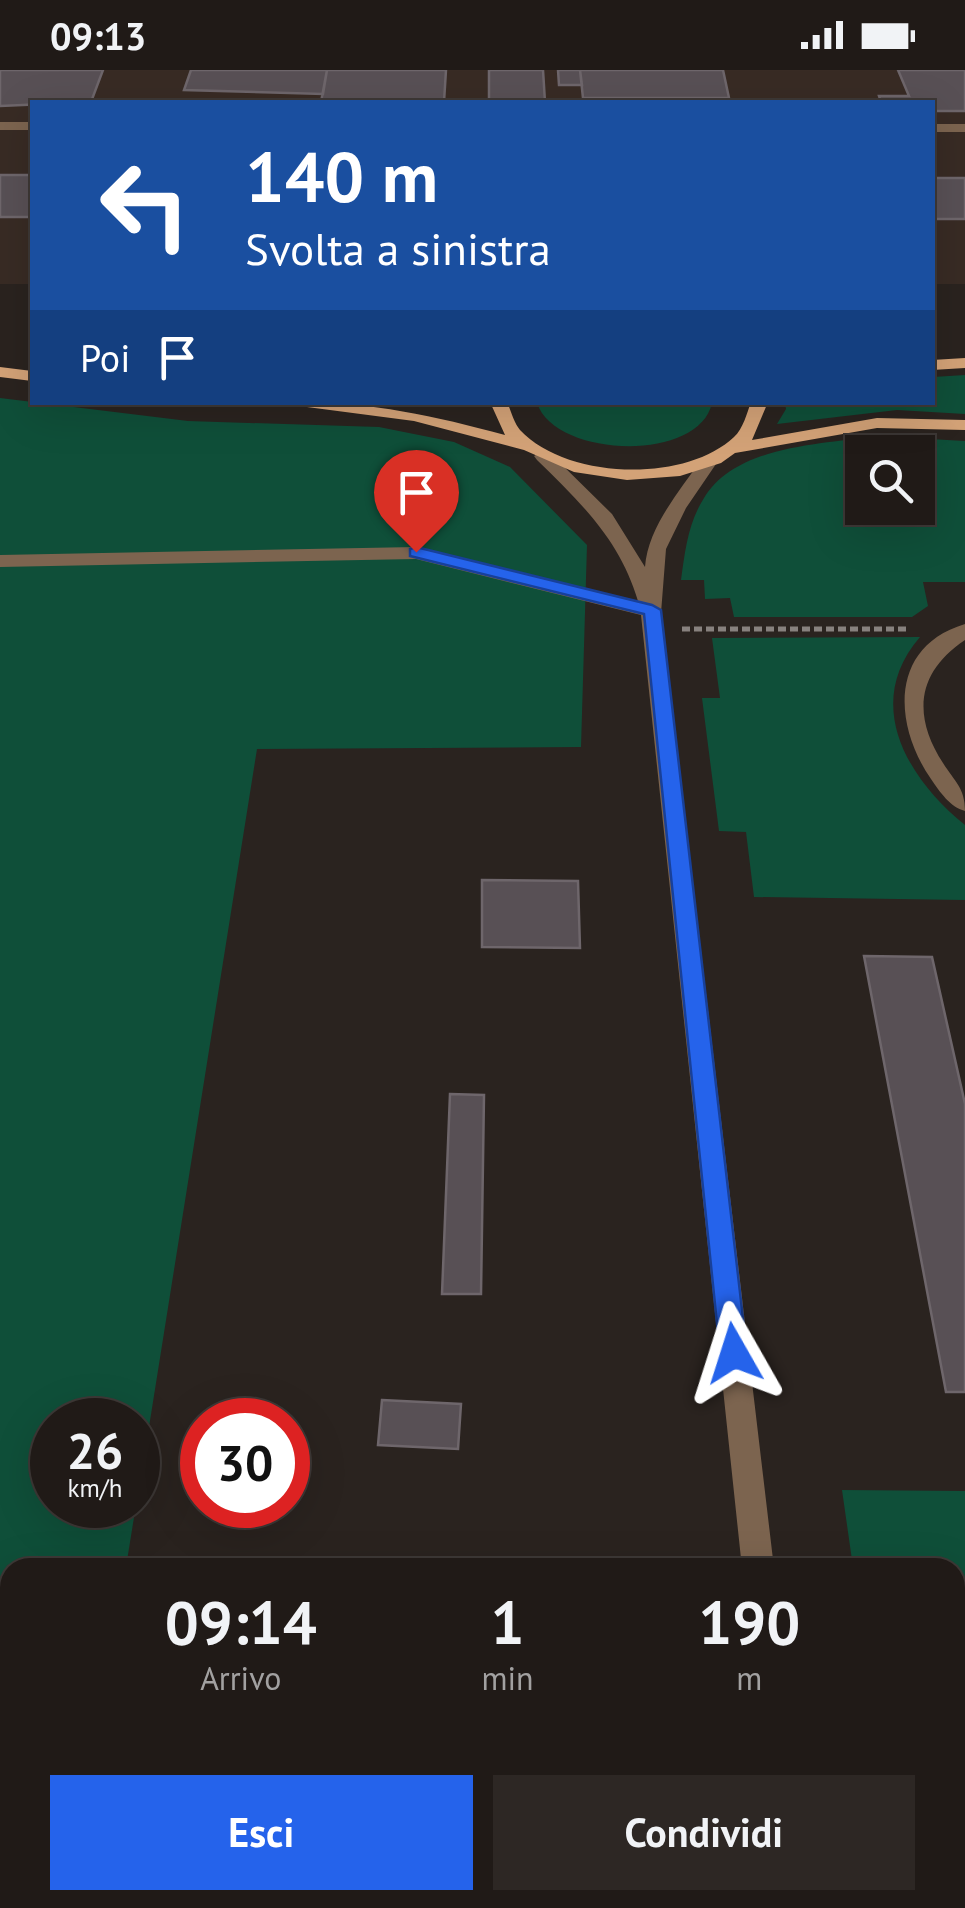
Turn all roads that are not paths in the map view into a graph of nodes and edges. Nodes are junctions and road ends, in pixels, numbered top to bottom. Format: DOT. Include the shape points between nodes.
graph roads {
  1 [pos="0,126"];
  2 [pos="30,126"];
  3 [pos="935,128"];
  4 [pos="965,128"];
  5 [pos="965,363"];
  6 [pos="935,366"];
  7 [pos="0,372"];
  8 [pos="30,376"];
  9 [pos="330,405"];
  10 [pos="499,405"];
  11 [pos="760,405"];
  12 [pos="965,425"];
  13 [pos="737,448"];
  14 [pos="536,452"];
  15 [pos="708,464"];
  16 [pos="0,560"];
  17 [pos="654,620"];
  18 [pos="960,634"];
  19 [pos="965,803"];
  20 [pos="757,1558"];
  1 -- 2 [label="street"];
  3 -- 4 [label="street"];
  5 -- 6 [label="main road"];
  7 -- 8 [label="main road"];
  9 -- 14 [label="main road" via="415,416"];
  10 -- 14 [label="main road" via="509,429"];
  11 -- 13 [label="main road" via="756,427"];
  12 -- 13 [label="main road" via="878,423"];
  13 -- 15 [label="main road"];
  14 -- 15 [label="main road" via="590,470 642,476"];
  14 -- 17 [label="street" via="580,490 623,542"];
  15 -- 17 [label="street" via="656,550"];
  16 -- 17 [label="street" via="416,552"];
  17 -- 20 [label="street"];
  18 -- 19 [label="street" via="936,650 916,681 915,712 922,746"];
}
